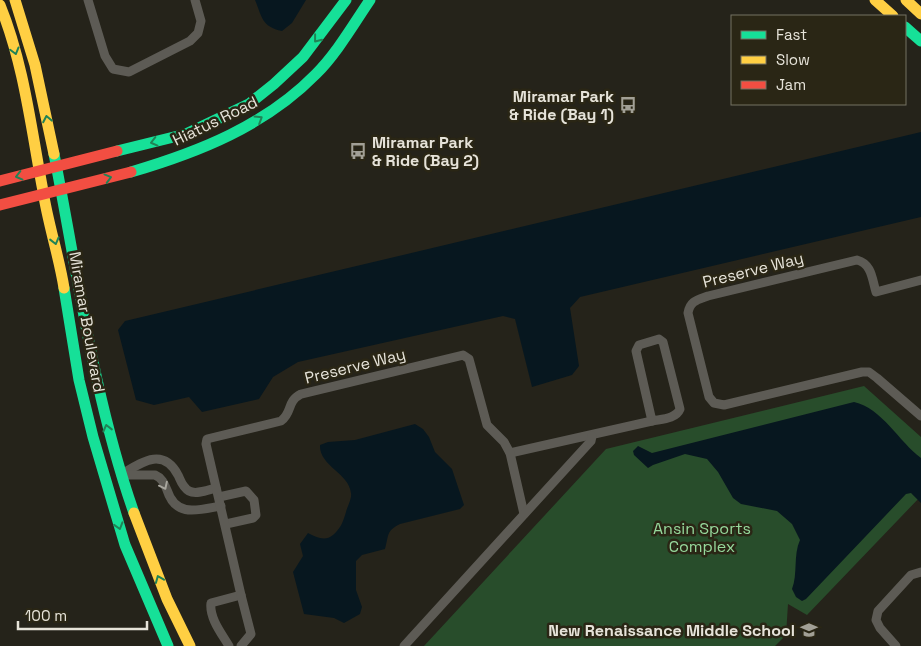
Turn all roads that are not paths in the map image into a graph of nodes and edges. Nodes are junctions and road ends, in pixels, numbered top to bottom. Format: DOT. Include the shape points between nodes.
graph roads {
  1 [pos="15,0"];
  2 [pos="88,0"];
  3 [pos="195,0"];
  4 [pos="346,0"];
  5 [pos="370,0"];
  6 [pos="875,0"];
  7 [pos="906,0"];
  8 [pos="0,4"];
  9 [pos="921,14"];
  10 [pos="892,15"];
  11 [pos="333,19"];
  12 [pos="906,28"];
  13 [pos="349,30"];
  14 [pos="921,41"];
  15 [pos="56,167"];
  16 [pos="39,172"];
  17 [pos="0,181"];
  18 [pos="61,190"];
  19 [pos="43,194"];
  20 [pos="0,205"];
  21 [pos="921,280"];
  22 [pos="921,416"];
  23 [pos="652,421"];
  24 [pos="592,436"];
  25 [pos="510,453"];
  26 [pos="121,475"];
  27 [pos="219,497"];
  28 [pos="524,514"];
  29 [pos="226,524"];
  30 [pos="921,572"];
  31 [pos="241,595"];
  32 [pos="166,642"];
  33 [pos="190,646"];
  34 [pos="229,646"];
  35 [pos="241,646"];
  36 [pos="404,646"];
  37 [pos="896,646"];
  15 -- 1 [label="street, Miramar Boulevard, one-way" via="40,85"];
  2 -- 3 [label="street" via="105,56 113,69 129,72 190,42 201,21"];
  4 -- 11 [label="street, Hiatus Road"];
  5 -- 13 [label="street, Hiatus Road"];
  6 -- 10 [label="street"];
  7 -- 9 [label="street"];
  8 -- 16 [label="street, Miramar Boulevard, one-way" via="25,88"];
  11 -- 13 [label="street"];
  11 -- 15 [label="street, Hiatus Road, one-way" via="303,58 249,104 186,134"];
  12 -- 14 [label="street"];
  18 -- 13 [label="street, Hiatus Road, one-way" via="190,154 256,121 286,101 315,74"];
  15 -- 16 [label="street, Hiatus Road"];
  15 -- 18 [label="street, Miramar Boulevard"];
  16 -- 17 [label="street, Hiatus Road, one-way"];
  16 -- 19 [label="street, Miramar Boulevard"];
  18 -- 19 [label="street, Hiatus Road"];
  26 -- 18 [label="street, Miramar Boulevard, one-way" via="86,332"];
  19 -- 20 [label="street, Hiatus Road"];
  19 -- 32 [label="street, Miramar Boulevard, one-way" via="59,257 79,380 93,437 125,545"];
  21 -- 22 [label="street, Preserve Way" via="876,292 869,267 857,260 708,296 694,301 688,313 709,397 714,403 724,405 869,372"];
  23 -- 23 [label="street" via="675,416 680,409 660,339 638,345 636,351"];
  23 -- 24 [label="street"];
  24 -- 25 [label="street"];
  24 -- 28 [label="street" via="591,441"];
  25 -- 27 [label="street, Preserve Way" via="489,428 470,359 464,355 301,394 291,402 289,413 281,421 207,439"];
  25 -- 28 [label="street, Preserve Way"];
  26 -- 27 [label="street" via="143,461 164,460 190,492"];
  26 -- 27 [label="street, one-way" via="160,477 170,500 186,510"];
  33 -- 26 [label="street, Miramar Boulevard, one-way" via="143,539"];
  27 -- 29 [label="street, Preserve Way"];
  27 -- 29 [label="street" via="246,491 254,500 256,515 253,518"];
  28 -- 36 [label="street"];
  29 -- 31 [label="street, Preserve Way"];
  30 -- 37 [label="street" via="911,575 878,611 876,620"];
  31 -- 34 [label="street" via="211,603 210,607 215,623"];
  31 -- 35 [label="street, Preserve Way" via="251,634"];
}
